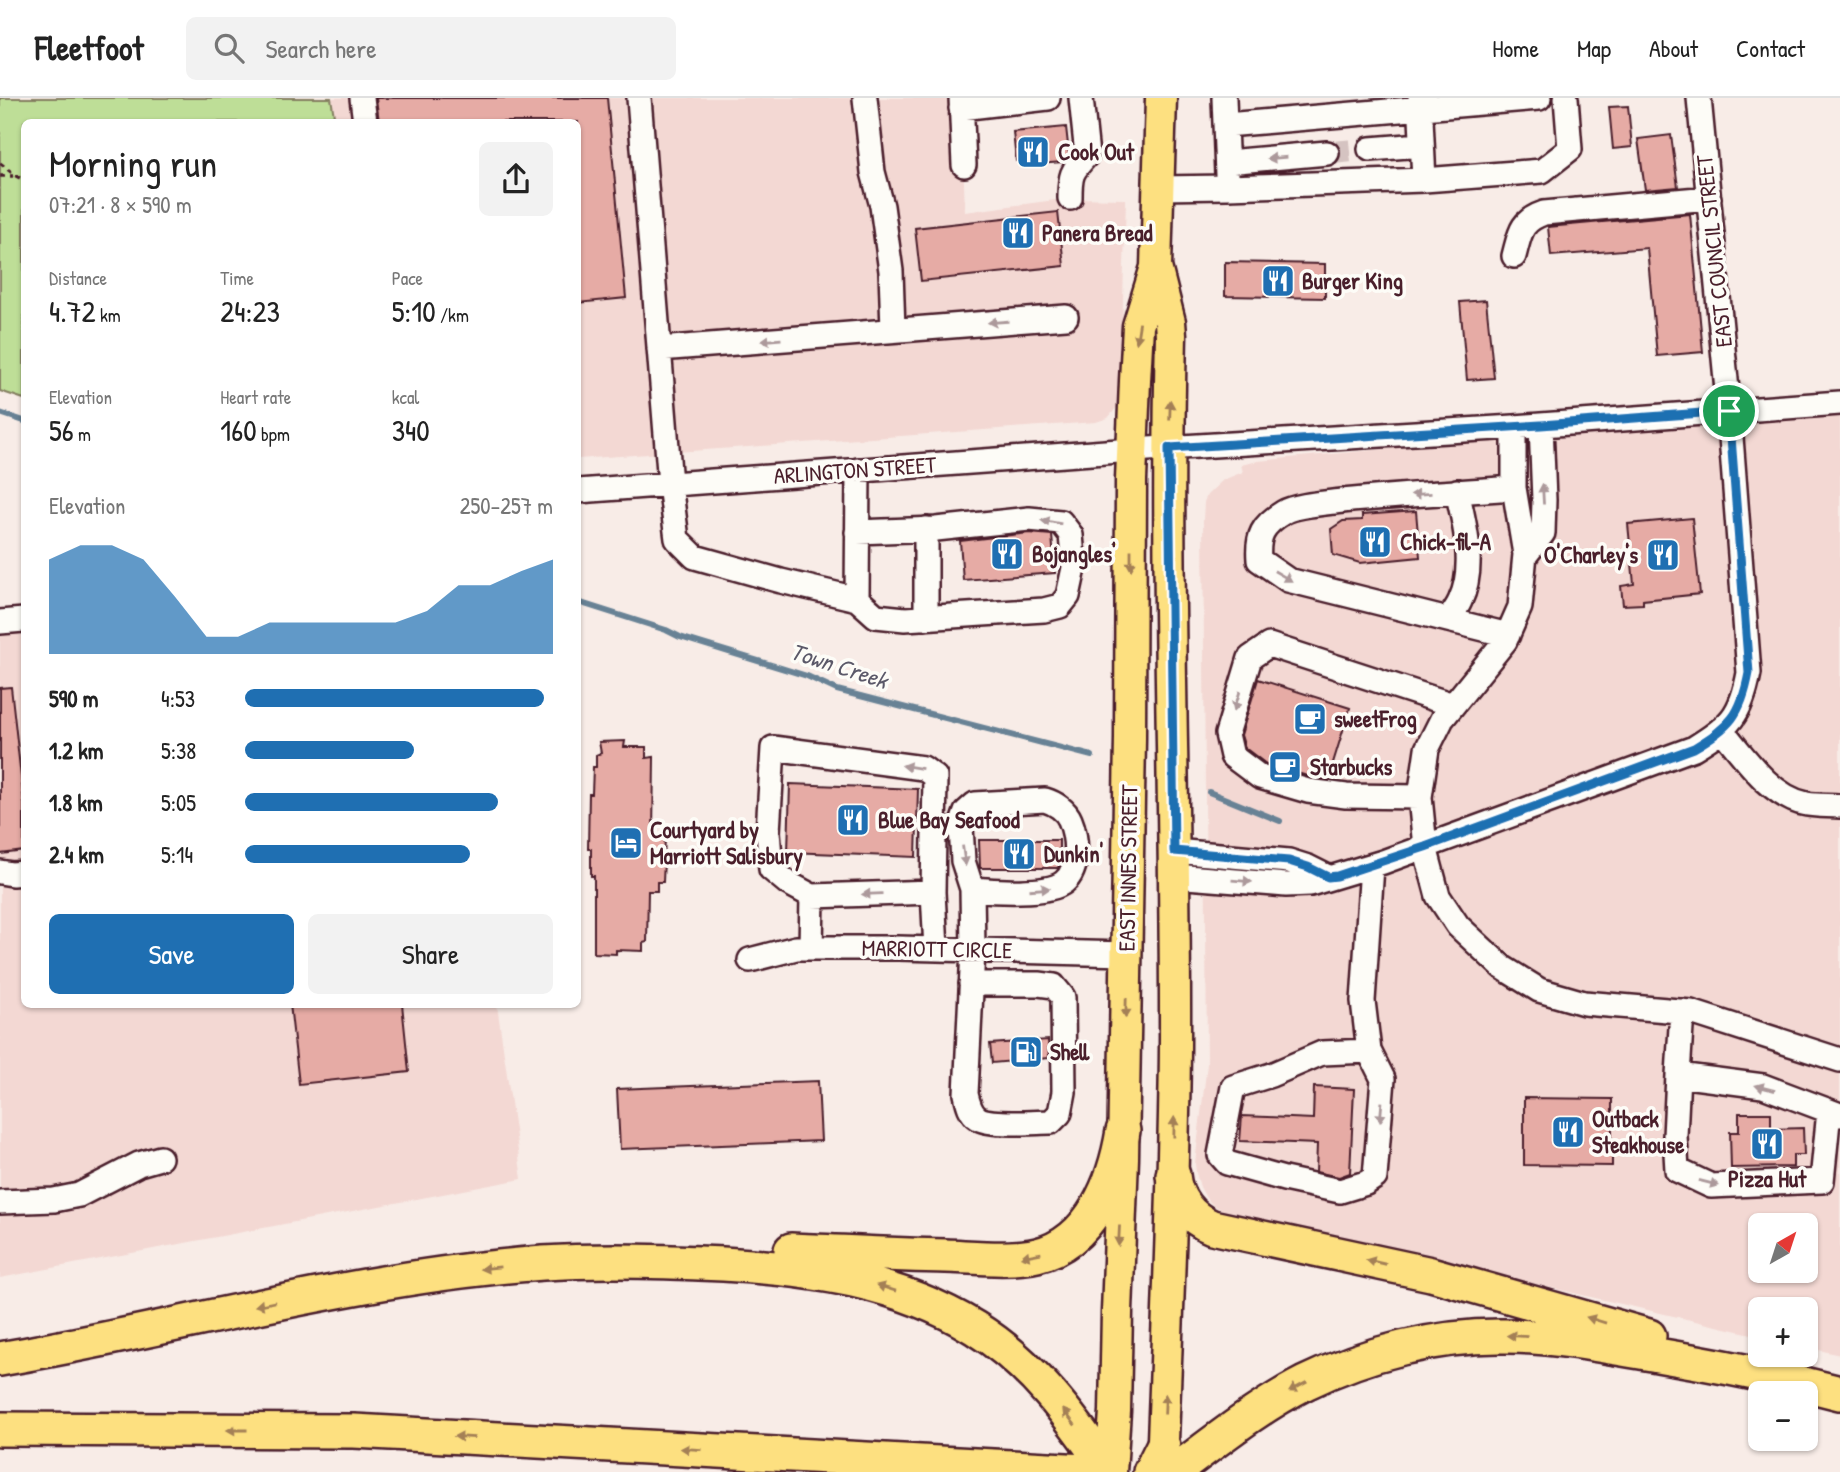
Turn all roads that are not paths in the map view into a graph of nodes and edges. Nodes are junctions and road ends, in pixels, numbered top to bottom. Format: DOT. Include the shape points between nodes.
graph roads {
  1 [pos="362,98"];
  2 [pos="639,98"];
  3 [pos="865,98"];
  4 [pos="1048,98"];
  5 [pos="1081,98"];
  6 [pos="1224,98"];
  7 [pos="1539,98"];
  8 [pos="1566,98"];
  9 [pos="1699,98"];
  10 [pos="961,103"];
  11 [pos="1419,103"];
  12 [pos="1156,104"];
  13 [pos="365,119"];
  14 [pos="1226,125"];
  15 [pos="1421,145"];
  16 [pos="1370,149"];
  17 [pos="1327,153"];
  18 [pos="1227,162"];
  19 [pos="964,165"];
  20 [pos="1424,180"];
  21 [pos="1228,187"];
  22 [pos="1158,188"];
  23 [pos="1070,198"];
  24 [pos="1709,198"];
  25 [pos="1514,256"];
  26 [pos="1156,267"];
  27 [pos="1066,317"];
  28 [pos="893,330"];
  29 [pos="659,349"];
  30 [pos="1840,403"];
  31 [pos="1729,411"];
  32 [pos="1541,425"];
  33 [pos="1514,427"];
  34 [pos="1169,448"];
  35 [pos="1132,450"];
  36 [pos="858,470"];
  37 [pos="670,484"];
  38 [pos="1514,488"];
  39 [pos="581,491"];
  40 [pos="1457,491"];
  41 [pos="926,529"];
  42 [pos="857,532"];
  43 [pos="1525,555"];
  44 [pos="857,599"];
  45 [pos="926,618"];
  46 [pos="21,620"];
  47 [pos="1448,620"];
  48 [pos="0,622"];
  49 [pos="1508,635"];
  50 [pos="1453,705"];
  51 [pos="1721,729"];
  52 [pos="1420,797"];
  53 [pos="1840,806"];
  54 [pos="1425,847"];
  55 [pos="1174,863"];
  56 [pos="1371,866"];
  57 [pos="0,872"];
  58 [pos="21,873"];
  59 [pos="972,889"];
  60 [pos="933,892"];
  61 [pos="812,896"];
  62 [pos="811,948"];
  63 [pos="936,949"];
  64 [pos="973,950"];
  65 [pos="1126,954"];
  66 [pos="750,960"];
  67 [pos="971,984"];
  68 [pos="1682,1011"];
  69 [pos="1369,1051"];
  70 [pos="1840,1060"];
  71 [pos="1678,1075"];
  72 [pos="1834,1113"];
  73 [pos="1123,1130"];
  74 [pos="160,1158"];
  75 [pos="1173,1175"];
  76 [pos="0,1202"];
  77 [pos="545,1263"];
  78 [pos="0,1359"];
  79 [pos="1833,1391"];
  80 [pos="0,1429"];
  81 [pos="1112,1466"];
  82 [pos="1162,1466"];
  1 -- 13 [label="street"];
  2 -- 29 [label="street"];
  3 -- 28 [label="street" via="891,271"];
  4 -- 10 [label="street"];
  5 -- 23 [label="street" via="1087,155 1073,169"];
  6 -- 14 [label="street"];
  7 -- 11 [label="street"];
  8 -- 20 [label="street" via="1570,149 1542,171"];
  9 -- 24 [label="street, EAST COUNCIL STREET"];
  10 -- 19 [label="street"];
  11 -- 14 [label="street"];
  11 -- 15 [label="street"];
  12 -- 22 [label="main road, EAST INNES STREET"];
  14 -- 18 [label="street"];
  15 -- 16 [label="street"];
  15 -- 20 [label="street"];
  17 -- 18 [label="street, one-way"];
  18 -- 21 [label="street"];
  20 -- 21 [label="street"];
  21 -- 22 [label="street"];
  22 -- 26 [label="main road, EAST INNES STREET"];
  24 -- 25 [label="street" via="1533,217 1521,231"];
  24 -- 31 [label="street, EAST COUNCIL STREET"];
  34 -- 26 [label="main road, EAST INNES STREET, one-way" via="1171,335"];
  26 -- 35 [label="main road, EAST INNES STREET, one-way" via="1136,342"];
  27 -- 28 [label="street, one-way"];
  28 -- 29 [label="street, one-way"];
  29 -- 37 [label="street"];
  30 -- 31 [label="street, ARLINGTON STREET"];
  31 -- 32 [label="street, ARLINGTON STREET"];
  31 -- 51 [label="street, EAST COUNCIL STREET" via="1749,673 1735,717"];
  32 -- 33 [label="street, ARLINGTON STREET"];
  43 -- 32 [label="street, one-way" via="1543,533"];
  33 -- 34 [label="street, ARLINGTON STREET"];
  33 -- 38 [label="street"];
  34 -- 35 [label="street, ARLINGTON STREET"];
  34 -- 55 [label="main road, EAST INNES STREET"];
  35 -- 36 [label="street, ARLINGTON STREET"];
  35 -- 65 [label="main road, EAST INNES STREET, one-way"];
  36 -- 37 [label="street, ARLINGTON STREET"];
  36 -- 42 [label="street"];
  37 -- 39 [label="street, ARLINGTON STREET"];
  37 -- 44 [label="street" via="677,539 695,557"];
  38 -- 40 [label="street"];
  38 -- 43 [label="street"];
  40 -- 47 [label="street" via="1468,537 1466,582"];
  40 -- 47 [label="street, one-way" via="1285,510 1264,527 1258,544 1259,560 1288,580"];
  41 -- 42 [label="street"];
  41 -- 45 [label="street"];
  45 -- 41 [label="street, one-way" via="1059,606 1068,596 1074,568 1071,535 1061,522 1029,519"];
  42 -- 44 [label="street"];
  43 -- 49 [label="street" via="1520,607"];
  44 -- 45 [label="street" via="876,616"];
  46 -- 48 [label="street"];
  47 -- 49 [label="street"];
  49 -- 50 [label="street"];
  50 -- 52 [label="street" via="1427,749"];
  50 -- 52 [label="street, one-way" via="1269,645 1250,658 1227,734 1232,755 1260,777 1308,792"];
  51 -- 53 [label="street" via="1758,773 1785,796 1805,804"];
  51 -- 54 [label="street, EAST COUNCIL STREET" via="1694,748"];
  52 -- 54 [label="street"];
  54 -- 56 [label="street, EAST COUNCIL STREET"];
  54 -- 68 [label="street" via="1438,896 1458,926 1502,967 1539,990 1584,1003"];
  55 -- 56 [label="street, EAST COUNCIL STREET" via="1286,885 1310,884"];
  75 -- 55 [label="main road, EAST INNES STREET, one-way"];
  56 -- 69 [label="street" via="1363,1001"];
  57 -- 58 [label="street"];
  59 -- 59 [label="street, one-way" via="1051,889 1065,882 1076,851 1070,818 1045,800 975,804 961,826 963,861"];
  59 -- 64 [label="street"];
  60 -- 61 [label="street, one-way"];
  60 -- 61 [label="street, one-way" via="935,777 923,768 773,748 768,832 771,869"];
  60 -- 63 [label="street"];
  61 -- 62 [label="street"];
  62 -- 63 [label="street, MARRIOTT CIRCLE"];
  62 -- 66 [label="street, MARRIOTT CIRCLE"];
  63 -- 64 [label="street, MARRIOTT CIRCLE"];
  64 -- 65 [label="street, MARRIOTT CIRCLE"];
  64 -- 67 [label="street"];
  65 -- 73 [label="main road, EAST INNES STREET, one-way"];
  67 -- 67 [label="street" via="969,1107 978,1118 992,1123 1051,1122 1060,1114 1064,1092 1063,997 1054,986"];
  68 -- 70 [label="street"];
  68 -- 71 [label="street"];
  69 -- 69 [label="street, one-way" via="1383,1079 1375,1177 1340,1191 1227,1163 1220,1155 1233,1087 1322,1053"];
  72 -- 71 [label="street, one-way" via="1763,1086"];
  71 -- 72 [label="street, one-way" via="1678,1170 1711,1186 1822,1181"];
  73 -- 77 [label="highway, one-way" via="1110,1179 1093,1215 1063,1244 1034,1256 723,1250"];
  73 -- 81 [label="main road, EAST INNES STREET, one-way"];
  74 -- 76 [label="street" via="79,1195"];
  79 -- 75 [label="highway, one-way" via="1485,1289 1212,1227 1181,1201"];
  82 -- 75 [label="main road, EAST INNES STREET, one-way"];
  77 -- 78 [label="highway, one-way" via="438,1274 250,1307"];
  81 -- 77 [label="highway, one-way" via="1022,1363 977,1329 909,1296 836,1276 762,1266"];
  79 -- 82 [label="highway, one-way" via="1751,1371 1564,1340 1508,1336 1451,1339 1341,1367"];
  81 -- 80 [label="highway, one-way" via="955,1463 354,1431"];
}
